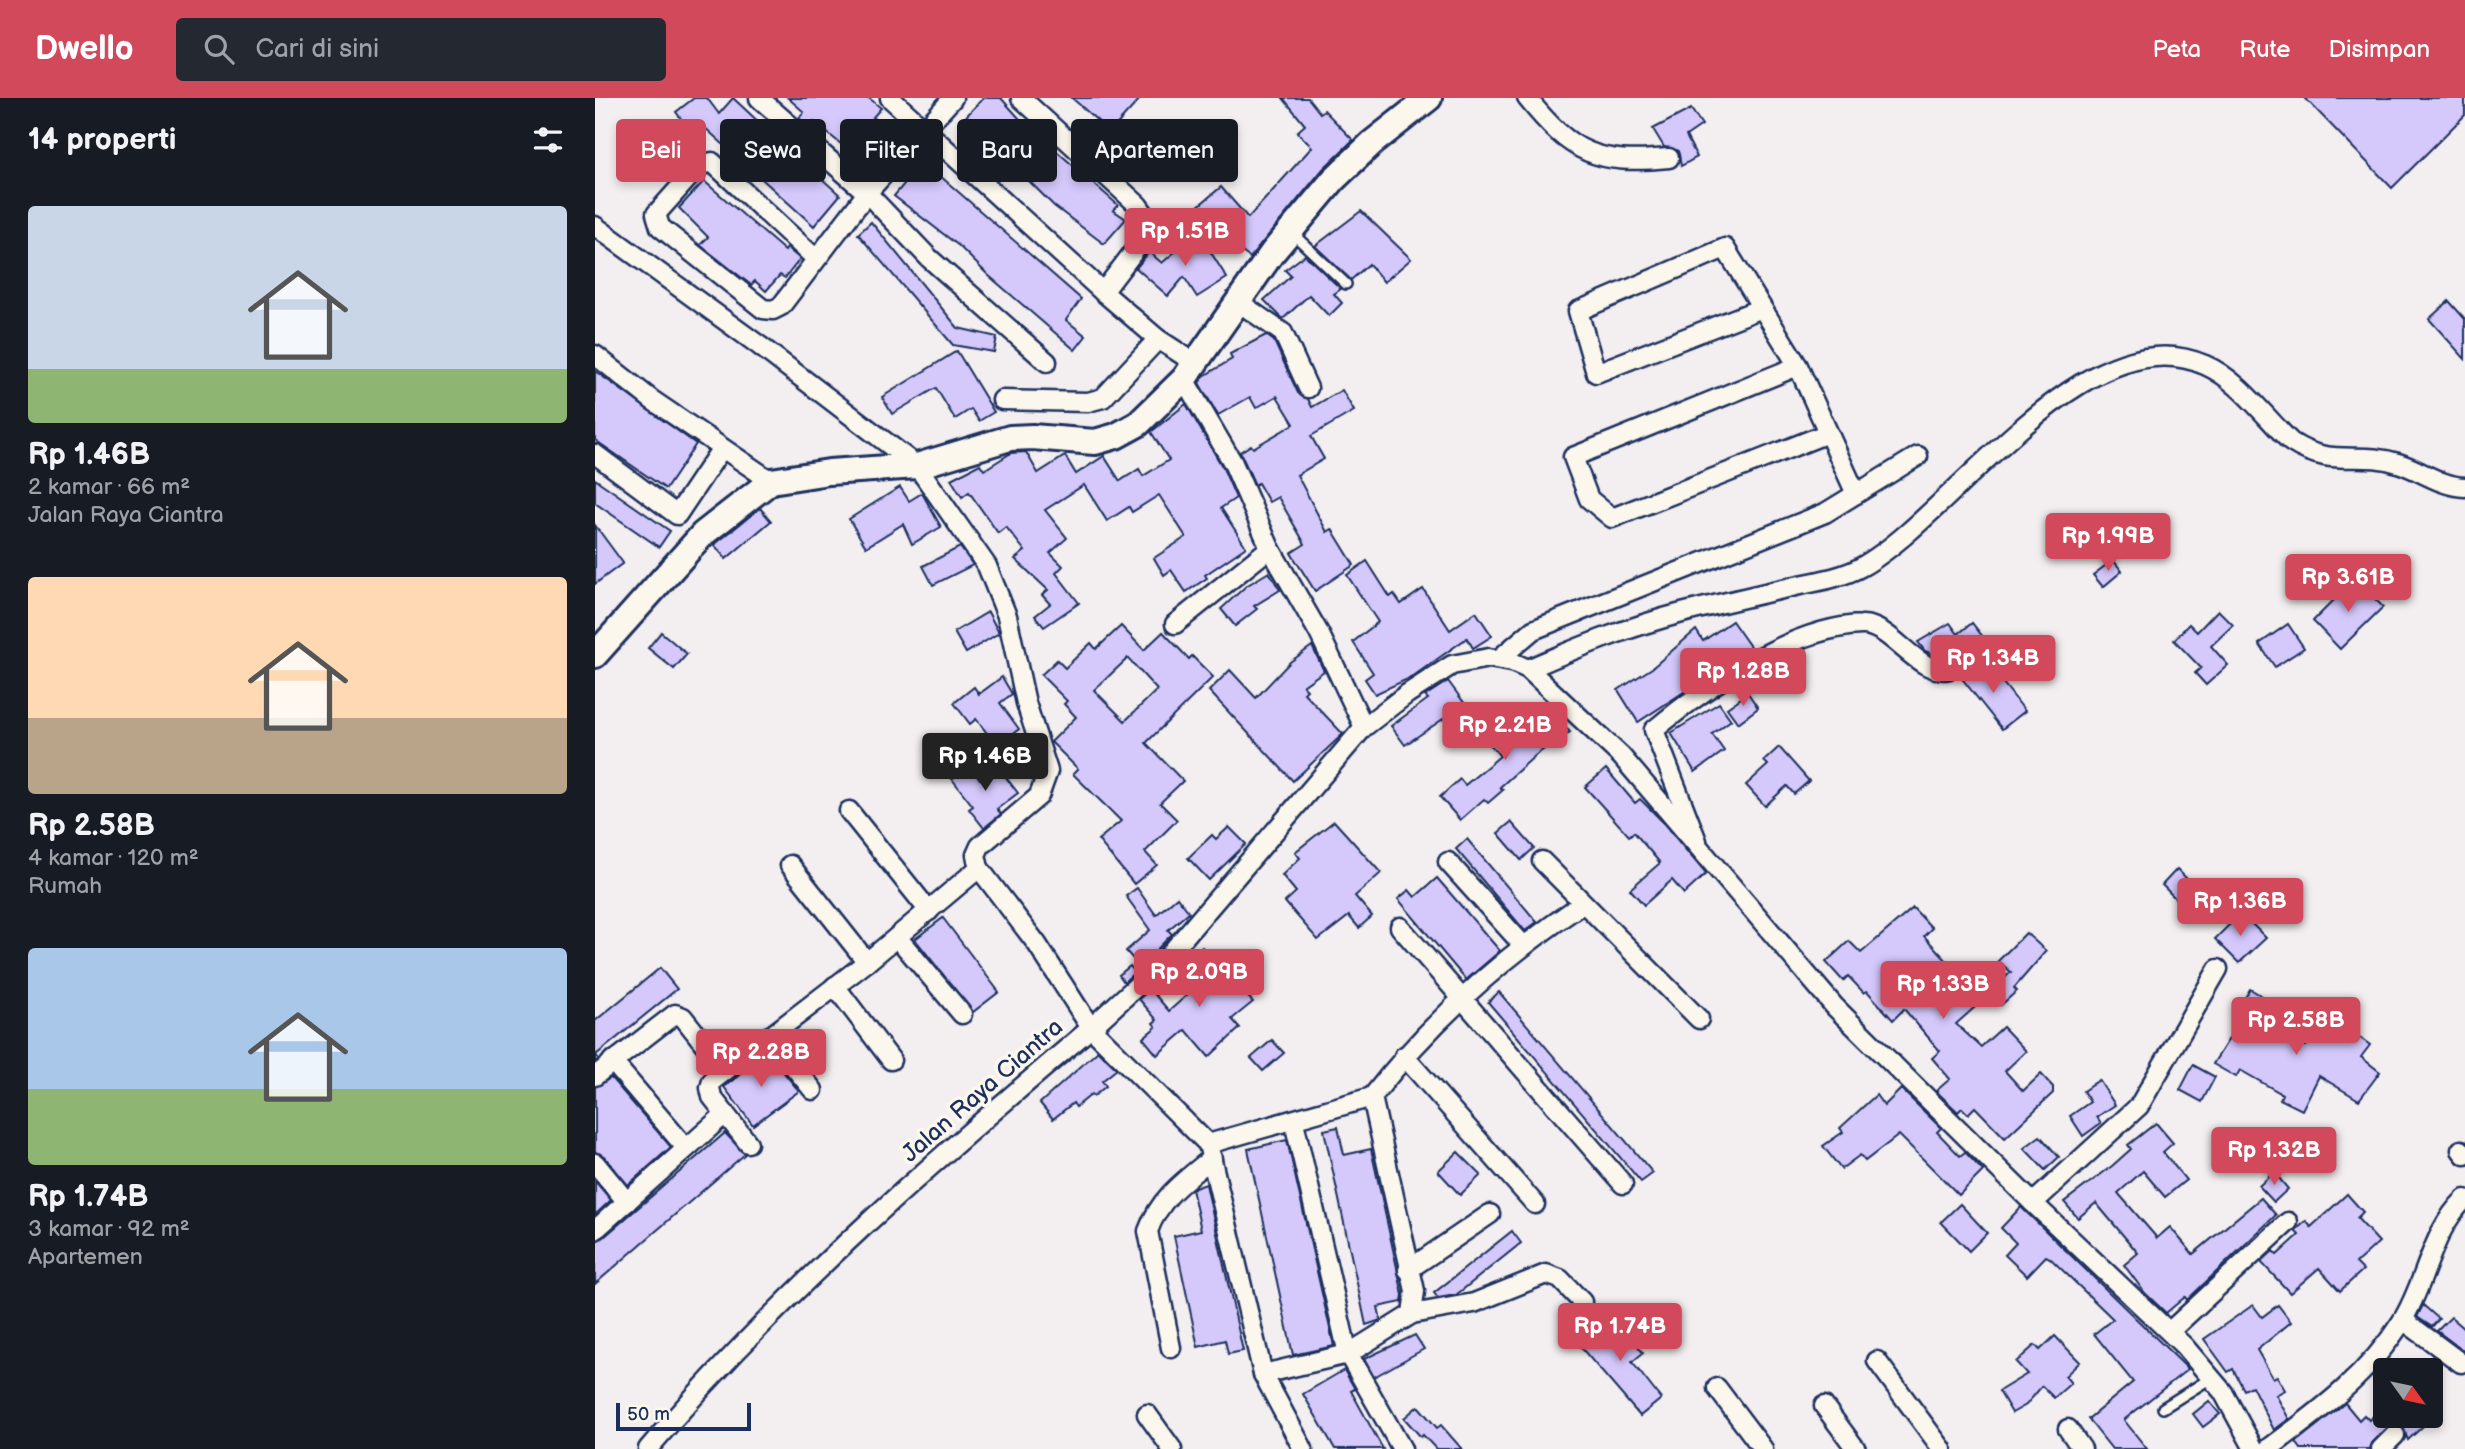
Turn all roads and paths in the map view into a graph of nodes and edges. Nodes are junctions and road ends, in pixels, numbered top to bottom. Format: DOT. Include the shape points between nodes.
graph roads {
  1 [pos="759,98"];
  2 [pos="890,98"];
  3 [pos="953,98"];
  4 [pos="1021,98"];
  5 [pos="1429,98"];
  6 [pos="1527,98"];
  7 [pos="913,119"];
  8 [pos="936,119"];
  9 [pos="943,146"];
  10 [pos="1669,158"];
  11 [pos="878,182"];
  12 [pos="867,194"];
  13 [pos="595,226"];
  14 [pos="1290,230"];
  15 [pos="815,258"];
  16 [pos="1346,284"];
  17 [pos="1104,292"];
  18 [pos="1237,301"];
  19 [pos="1762,308"];
  20 [pos="1158,339"];
  21 [pos="595,355"];
  22 [pos="1047,362"];
  23 [pos="1797,366"];
  24 [pos="1189,371"];
  25 [pos="1308,387"];
  26 [pos="1002,400"];
  27 [pos="1828,433"];
  28 [pos="722,448"];
  29 [pos="595,454"];
  30 [pos="1918,456"];
  31 [pos="917,467"];
  32 [pos="771,481"];
  33 [pos="2465,487"];
  34 [pos="1856,494"];
  35 [pos="1271,548"];
  36 [pos="1175,624"];
  37 [pos="1971,654"];
  38 [pos="595,655"];
  39 [pos="1500,658"];
  40 [pos="1528,668"];
  41 [pos="1364,727"];
  42 [pos="849,811"];
  43 [pos="1699,848"];
  44 [pos="1542,861"];
  45 [pos="1448,862"];
  46 [pos="790,865"];
  47 [pos="979,868"];
  48 [pos="1581,904"];
  49 [pos="929,911"];
  50 [pos="1400,927"];
  51 [pos="897,937"];
  52 [pos="1522,944"];
  53 [pos="867,962"];
  54 [pos="2218,969"];
  55 [pos="835,986"];
  56 [pos="1462,998"];
  57 [pos="962,1014"];
  58 [pos="1699,1019"];
  59 [pos="1091,1028"];
  60 [pos="769,1036"];
  61 [pos="1404,1056"];
  62 [pos="891,1060"];
  63 [pos="612,1061"];
  64 [pos="724,1069"];
  65 [pos="595,1076"];
  66 [pos="813,1090"];
  67 [pos="1372,1097"];
  68 [pos="725,1114"];
  69 [pos="1294,1122"];
  70 [pos="748,1143"];
  71 [pos="686,1148"];
  72 [pos="1210,1151"];
  73 [pos="595,1163"];
  74 [pos="1623,1184"];
  75 [pos="2465,1199"];
  76 [pos="627,1202"];
  77 [pos="2033,1203"];
  78 [pos="1535,1204"];
  79 [pos="1490,1213"];
  80 [pos="2288,1222"];
  81 [pos="595,1230"];
  82 [pos="1408,1269"];
  83 [pos="1582,1302"];
  84 [pos="1412,1314"];
  85 [pos="2403,1320"];
  86 [pos="2170,1331"];
  87 [pos="1171,1348"];
  88 [pos="1348,1354"];
  89 [pos="1877,1361"];
  90 [pos="2461,1363"];
  91 [pos="1263,1374"];
  92 [pos="2211,1378"];
  93 [pos="1717,1388"];
  94 [pos="1824,1406"];
  95 [pos="2162,1408"];
  96 [pos="1147,1414"];
  97 [pos="2068,1429"];
  98 [pos="2395,1435"];
  99 [pos="648,1449"];
  100 [pos="1172,1449"];
  101 [pos="1303,1449"];
  102 [pos="1402,1449"];
  103 [pos="1763,1449"];
  104 [pos="1856,1449"];
  105 [pos="1943,1449"];
  106 [pos="2082,1449"];
  107 [pos="2254,1449"];
  108 [pos="2268,1449"];
  109 [pos="2381,1449"];
  1 -- 12 [label="street"];
  2 -- 7 [label="street"];
  3 -- 8 [label="street"];
  4 -- 17 [label="street" via="1138,205 1150,222 1148,233"];
  5 -- 14 [label="street" via="1334,179"];
  6 -- 10 [label="street" via="1582,151 1636,161"];
  9 -- 17 [label="street"];
  11 -- 12 [label="street"];
  12 -- 15 [label="street"];
  12 -- 22 [label="street" via="929,258"];
  13 -- 31 [label="street"];
  14 -- 16 [label="lane"];
  14 -- 18 [label="street"];
  15 -- 15 [label="street" via="781,306 768,311 660,227 656,214 699,166 712,162"];
  17 -- 20 [label="street"];
  18 -- 24 [label="street"];
  18 -- 25 [label="street" via="1283,333"];
  19 -- 19 [label="street" via="1596,373 1578,312 1725,248"];
  19 -- 23 [label="street"];
  20 -- 24 [label="street"];
  20 -- 26 [label="street" via="1103,398"];
  21 -- 28 [label="street"];
  23 -- 27 [label="street"];
  23 -- 27 [label="street" via="1573,457 1589,499 1612,518"];
  24 -- 31 [label="street" via="1154,411 1117,436 1095,442 1010,438"];
  24 -- 35 [label="street"];
  27 -- 34 [label="street"];
  28 -- 29 [label="street" via="677,515"];
  28 -- 32 [label="street"];
  30 -- 34 [label="street"];
  31 -- 32 [label="street"];
  31 -- 47 [label="street" via="997,587 1048,771 1039,796 978,849"];
  32 -- 38 [label="street" via="703,534"];
  33 -- 40 [label="street" via="2443,483 2396,462 2329,459 2304,451 2219,372 2174,357 2143,358 2112,365 2077,386 1860,568 1608,635"];
  34 -- 39 [label="street" via="1825,513 1533,630"];
  35 -- 36 [label="street"];
  35 -- 41 [label="street"];
  37 -- 43 [label="street" via="1953,667 1941,669 1906,652 1871,625 1819,631 1771,651 1678,710 1654,730"];
  39 -- 40 [label="street"];
  39 -- 41 [label="street" via="1452,665"];
  40 -- 43 [label="street" via="1621,756"];
  41 -- 59 [label="street" via="1163,962"];
  42 -- 49 [label="street"];
  43 -- 77 [label="street" via="1835,1007"];
  44 -- 48 [label="street"];
  45 -- 52 [label="street"];
  46 -- 53 [label="street"];
  47 -- 49 [label="street"];
  47 -- 59 [label="street, Jalan Raya Ciantra" via="1037,944"];
  48 -- 52 [label="street"];
  48 -- 58 [label="street"];
  49 -- 51 [label="street"];
  50 -- 56 [label="street"];
  51 -- 53 [label="street"];
  51 -- 57 [label="street"];
  52 -- 56 [label="street"];
  53 -- 55 [label="street"];
  54 -- 77 [label="street" via="2139,1106"];
  55 -- 60 [label="street"];
  55 -- 62 [label="street"];
  56 -- 61 [label="street"];
  56 -- 74 [label="street"];
  59 -- 72 [label="street"];
  59 -- 99 [label="street, Jalan Raya Ciantra" via="941,1156 795,1290"];
  60 -- 64 [label="street"];
  60 -- 66 [label="street"];
  61 -- 67 [label="street"];
  61 -- 78 [label="street"];
  63 -- 64 [label="street" via="678,1014"];
  63 -- 65 [label="street"];
  63 -- 71 [label="street"];
  64 -- 68 [label="street" via="709,1088"];
  67 -- 69 [label="street"];
  67 -- 82 [label="street"];
  68 -- 70 [label="street"];
  68 -- 71 [label="street"];
  69 -- 72 [label="street"];
  69 -- 88 [label="street"];
  71 -- 76 [label="street"];
  72 -- 87 [label="street" via="1169,1193 1148,1231"];
  72 -- 91 [label="street"];
  73 -- 76 [label="street"];
  75 -- 85 [label="street" via="2441,1235"];
  76 -- 81 [label="street"];
  77 -- 86 [label="street"];
  79 -- 82 [label="street"];
  80 -- 86 [label="street"];
  82 -- 84 [label="street" via="1416,1295"];
  83 -- 84 [label="street" via="1560,1279 1546,1275 1474,1303"];
  84 -- 88 [label="street"];
  85 -- 90 [label="street"];
  85 -- 108 [label="street" via="2340,1395"];
  86 -- 92 [label="street"];
  88 -- 91 [label="street"];
  88 -- 102 [label="street"];
  89 -- 105 [label="street"];
  91 -- 101 [label="street"];
  92 -- 95 [label="lane"];
  92 -- 107 [label="street"];
  93 -- 103 [label="street"];
  94 -- 104 [label="street"];
  96 -- 100 [label="street"];
  97 -- 106 [label="street"];
  98 -- 109 [label="street"];
}
